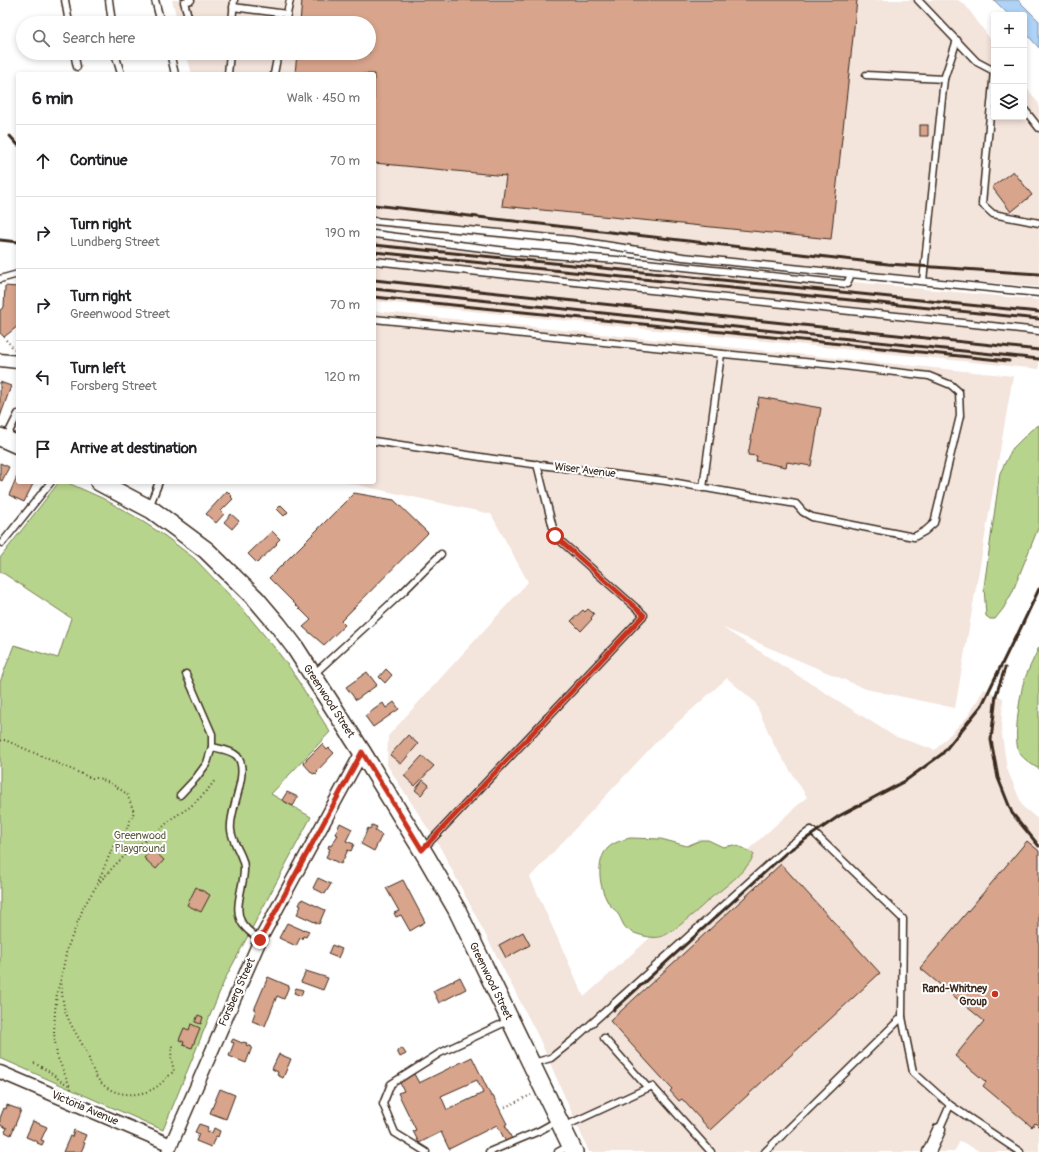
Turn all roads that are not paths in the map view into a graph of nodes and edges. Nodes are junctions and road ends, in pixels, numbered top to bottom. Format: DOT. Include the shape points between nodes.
graph roads {
  1 [pos="65,0"];
  2 [pos="109,0"];
  3 [pos="155,0"];
  4 [pos="191,0"];
  5 [pos="234,0"];
  6 [pos="290,0"];
  7 [pos="918,0"];
  8 [pos="233,7"];
  9 [pos="287,14"];
  10 [pos="68,16"];
  11 [pos="111,16"];
  12 [pos="159,16"];
  13 [pos="188,16"];
  14 [pos="232,16"];
  15 [pos="957,40"];
  16 [pos="76,60"];
  17 [pos="117,60"];
  18 [pos="172,60"];
  19 [pos="229,60"];
  20 [pos="277,60"];
  21 [pos="77,67"];
  22 [pos="991,69"];
  23 [pos="121,72"];
  24 [pos="175,72"];
  25 [pos="228,72"];
  26 [pos="274,72"];
  27 [pos="866,75"];
  28 [pos="944,79"];
  29 [pos="993,84"];
  30 [pos="1027,113"];
  31 [pos="1039,128"];
  32 [pos="376,221"];
  33 [pos="1039,223"];
  34 [pos="376,234"];
  35 [pos="376,260"];
  36 [pos="850,274"];
  37 [pos="16,275"];
  38 [pos="0,279"];
  39 [pos="923,281"];
  40 [pos="1039,293"];
  41 [pos="376,319"];
  42 [pos="1039,331"];
  43 [pos="721,354"];
  44 [pos="0,360"];
  45 [pos="16,362"];
  46 [pos="16,419"];
  47 [pos="8,441"];
  48 [pos="376,441"];
  49 [pos="537,464"];
  50 [pos="49,484"];
  51 [pos="103,484"];
  52 [pos="158,484"];
  53 [pos="703,488"];
  54 [pos="148,509"];
  55 [pos="2,543"];
  56 [pos="441,554"];
  57 [pos="186,674"];
  58 [pos="312,675"];
  59 [pos="212,746"];
  60 [pos="362,752"];
  61 [pos="180,795"];
  62 [pos="422,850"];
  63 [pos="260,940"];
  64 [pos="902,1017"];
  65 [pos="510,1020"];
  66 [pos="604,1038"];
  67 [pos="531,1064"];
  68 [pos="0,1072"];
  69 [pos="648,1088"];
  70 [pos="950,1105"];
  71 [pos="560,1124"];
  72 [pos="939,1130"];
  73 [pos="169,1148"];
  74 [pos="567,1150"];
  75 [pos="426,1152"];
  76 [pos="489,1152"];
  77 [pos="711,1152"];
  78 [pos="765,1152"];
  79 [pos="929,1152"];
  80 [pos="1020,1152"];
  1 -- 10 [label="lane"];
  2 -- 11 [label="lane"];
  3 -- 12 [label="lane"];
  4 -- 13 [label="lane" via="184,2"];
  5 -- 8 [label="lane"];
  6 -- 9 [label="lane"];
  7 -- 15 [label="lane"];
  8 -- 9 [label="lane"];
  8 -- 14 [label="lane"];
  15 -- 22 [label="lane" via="977,62"];
  15 -- 28 [label="lane"];
  16 -- 21 [label="lane"];
  17 -- 23 [label="lane"];
  18 -- 24 [label="lane"];
  19 -- 25 [label="lane"];
  20 -- 26 [label="lane"];
  27 -- 28 [label="lane"];
  28 -- 39 [label="lane"];
  29 -- 33 [label="lane" via="982,204 993,214"];
  30 -- 31 [label="lane"];
  32 -- 36 [label="lane" via="572,240 683,257"];
  34 -- 36 [label="lane" via="514,252 847,284"];
  35 -- 42 [label="lane"];
  36 -- 39 [label="lane"];
  37 -- 38 [label="lane"];
  39 -- 40 [label="lane"];
  41 -- 43 [label="lane"];
  43 -- 53 [label="lane"];
  43 -- 53 [label="lane, Wiser Avenue" via="929,376 951,385 960,392 960,416 934,523 914,537 812,517 796,504"];
  44 -- 45 [label="street"];
  46 -- 47 [label="lane"];
  48 -- 49 [label="lane, Wiser Avenue"];
  49 -- 53 [label="lane, Wiser Avenue"];
  49 -- 62 [label="lane" via="555,536 644,615"];
  50 -- 55 [label="lane"];
  51 -- 54 [label="main road, Greenwood Street"];
  52 -- 54 [label="lane"];
  54 -- 58 [label="main road, Greenwood Street" via="206,550 236,578 278,625"];
  56 -- 58 [label="lane"];
  57 -- 59 [label="lane" via="212,734"];
  58 -- 60 [label="main road, Greenwood Street"];
  59 -- 61 [label="lane" via="207,763"];
  59 -- 63 [label="lane" via="229,751 237,757 241,766 241,782 230,829 233,843 244,862 238,903 240,918 245,927"];
  60 -- 62 [label="main road, Greenwood Street"];
  60 -- 63 [label="street, Forsberg Street"];
  62 -- 65 [label="main road, Greenwood Street" via="457,910"];
  63 -- 73 [label="street, Forsberg Street"];
  64 -- 67 [label="lane" via="903,919 811,830 789,846 572,1041 550,1058"];
  64 -- 70 [label="lane" via="913,1072"];
  64 -- 78 [label="lane"];
  65 -- 67 [label="main road, Greenwood Street"];
  65 -- 75 [label="lane" via="440,1053 391,1084 384,1104 395,1133"];
  66 -- 69 [label="lane"];
  67 -- 71 [label="main road, Greenwood Street"];
  68 -- 73 [label="street, Victoria Avenue"];
  69 -- 71 [label="lane"];
  69 -- 77 [label="lane" via="652,1086"];
  70 -- 72 [label="lane"];
  70 -- 80 [label="lane"];
  71 -- 74 [label="main road, Greenwood Street"];
  71 -- 76 [label="lane"];
  72 -- 79 [label="street"];
}
